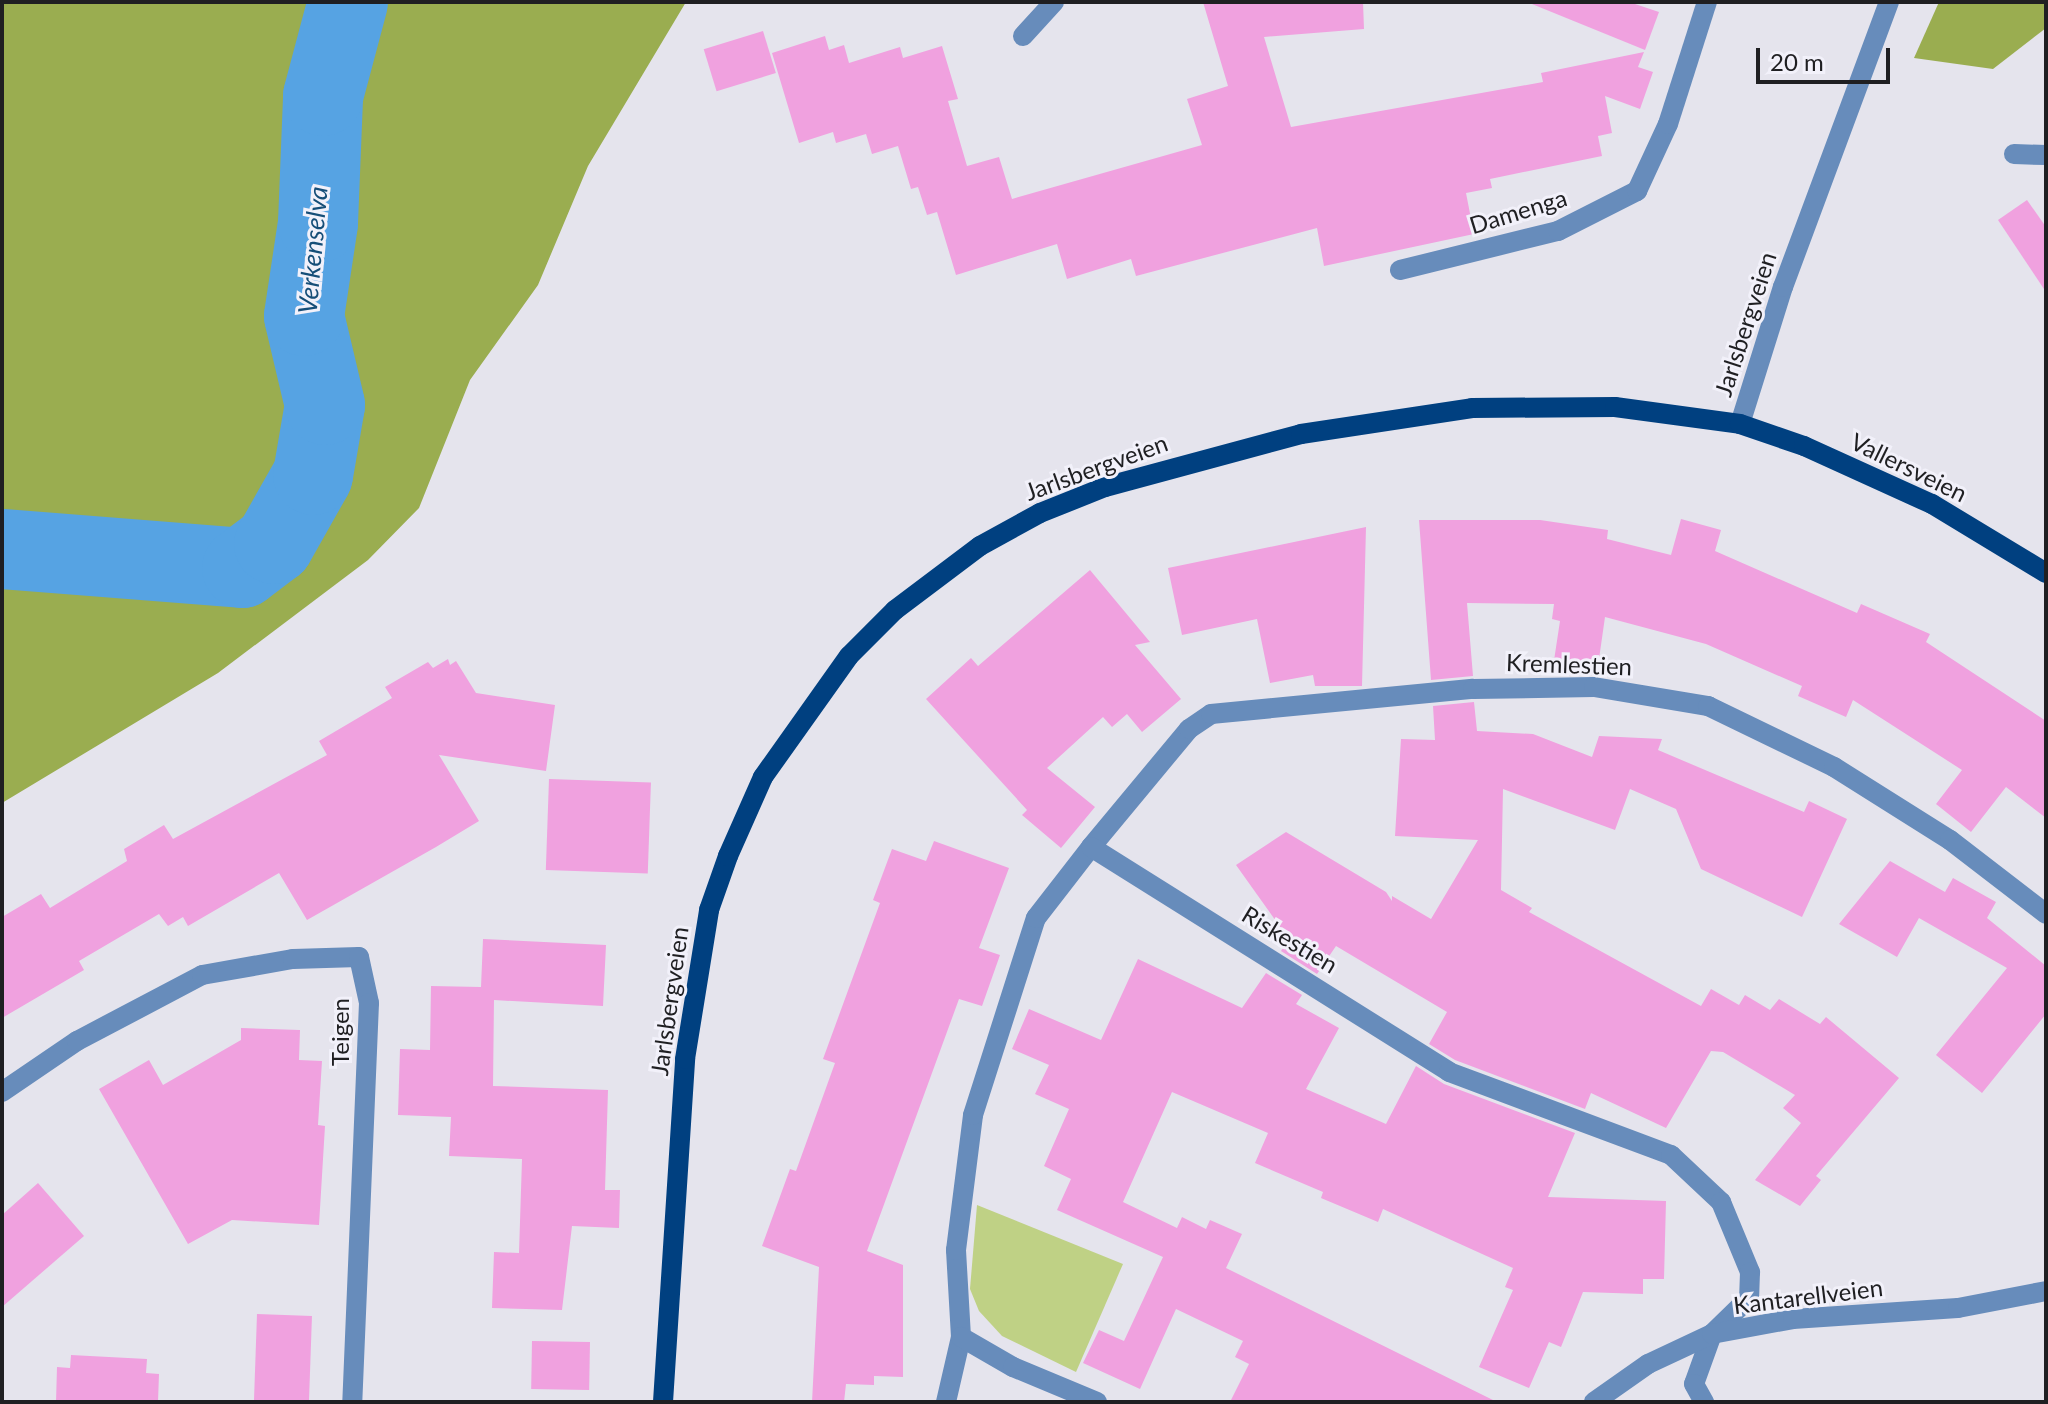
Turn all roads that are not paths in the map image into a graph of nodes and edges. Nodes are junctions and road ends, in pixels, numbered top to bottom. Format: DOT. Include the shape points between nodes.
graph roads {
  1 [pos="1054,2"];
  2 [pos="1707,2"];
  3 [pos="1889,2"];
  4 [pos="1023,36"];
  5 [pos="2014,154"];
  6 [pos="2046,155"];
  7 [pos="1400,270"];
  8 [pos="1740,424"];
  9 [pos="2046,573"];
  10 [pos="1091,847"];
  11 [pos="2046,914"];
  12 [pos="2,1092"];
  13 [pos="2046,1291"];
  14 [pos="1712,1334"];
  15 [pos="961,1337"];
  16 [pos="352,1402"];
  17 [pos="663,1402"];
  18 [pos="946,1402"];
  19 [pos="1097,1402"];
  20 [pos="1594,1402"];
  21 [pos="1704,1402"];
  1 -- 4 [label="street"];
  2 -- 7 [label="street, Damenga" via="1668,124 1637,191 1558,231"];
  3 -- 8 [label="street, Jarlsbergveien" via="1783,287"];
  5 -- 6 [label="street"];
  8 -- 9 [label="main road, Vallersveien" via="1870,473"];
  8 -- 17 [label="main road, Jarlsbergveien" via="1678,412 1546,405 1472,408 1301,434 1164,468 1040,513 980,546 895,610 849,656 763,777 709,910 696,976 676,1157"];
  10 -- 11 [label="street, Kremlestien" via="1189,729 1211,714 1489,687 1594,687 1708,706 1834,767 1950,840"];
  10 -- 14 [label="street, Riskestien" via="1449,1072 1671,1155 1721,1202 1750,1272 1749,1298"];
  10 -- 15 [label="street" via="1036,918 973,1115 956,1250"];
  12 -- 16 [label="street, Teigen" via="77,1041 202,975 293,959 359,957 369,1003"];
  13 -- 14 [label="street, Kantarellveien" via="1958,1308 1793,1319"];
  14 -- 20 [label="street, Kantarellveien" via="1648,1364"];
  14 -- 21 [label="street, Riskestien" via="1694,1384"];
  15 -- 18 [label="street"];
  15 -- 19 [label="street" via="1013,1367"];
}
